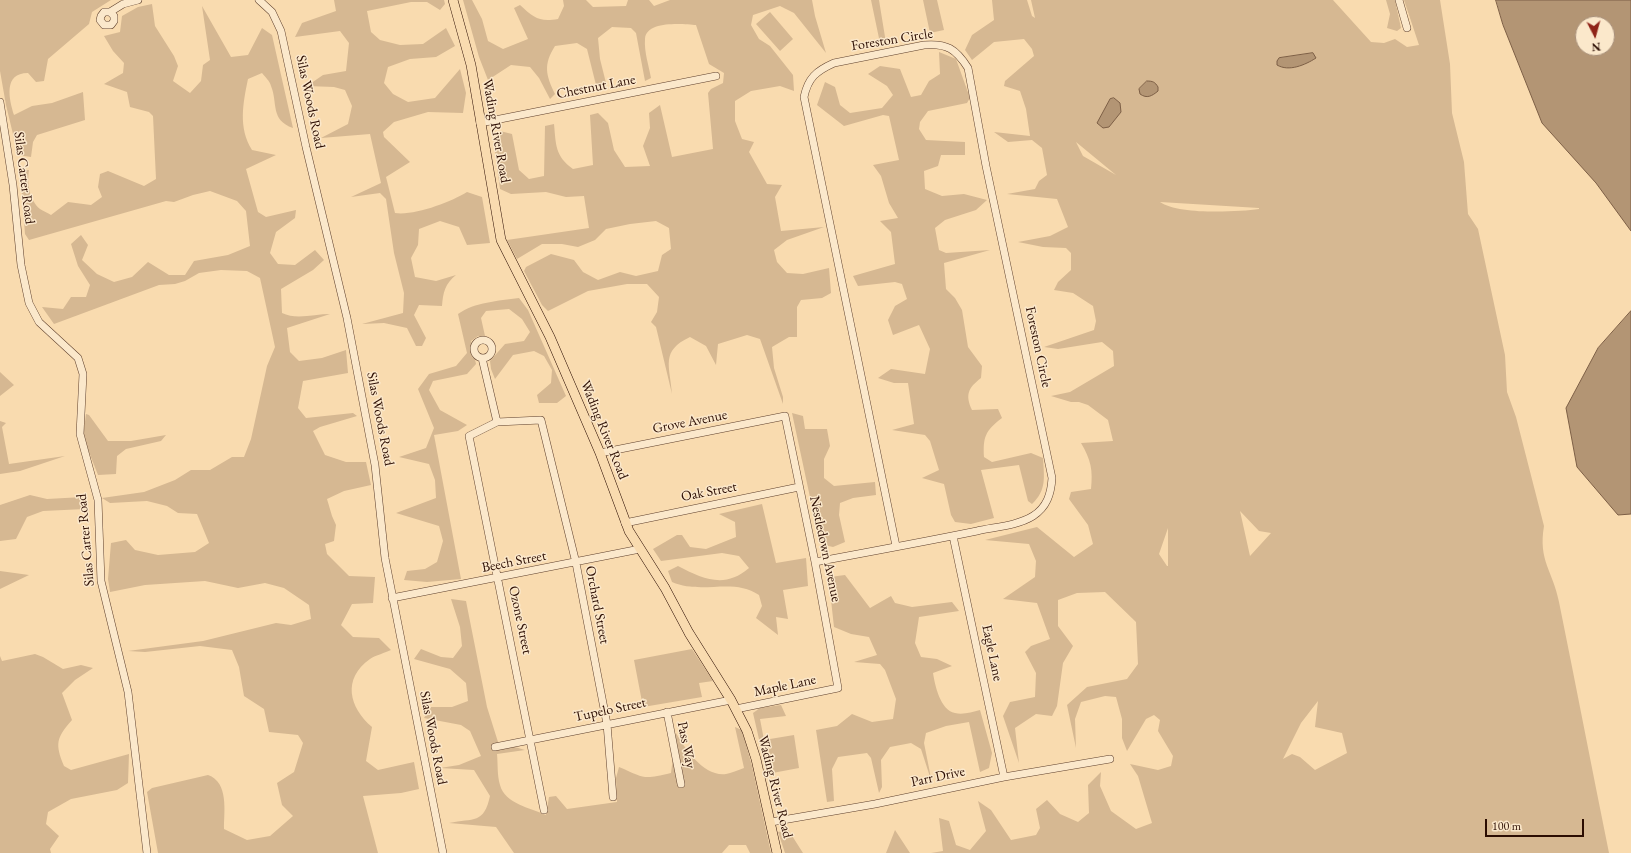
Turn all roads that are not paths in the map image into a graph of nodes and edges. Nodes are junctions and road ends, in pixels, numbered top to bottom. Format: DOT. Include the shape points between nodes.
graph roads {
  1 [pos="138,0"];
  2 [pos="259,0"];
  3 [pos="453,0"];
  4 [pos="1399,0"];
  5 [pos="110,12"];
  6 [pos="1406,28"];
  7 [pos="716,76"];
  8 [pos="0,102"];
  9 [pos="480,124"];
  10 [pos="482,358"];
  11 [pos="785,416"];
  12 [pos="497,422"];
  13 [pos="600,453"];
  14 [pos="799,487"];
  15 [pos="625,523"];
  16 [pos="954,536"];
  17 [pos="896,546"];
  18 [pos="640,549"];
  19 [pos="815,562"];
  20 [pos="576,563"];
  21 [pos="498,578"];
  22 [pos="392,598"];
  23 [pos="838,688"];
  24 [pos="731,700"];
  25 [pos="736,709"];
  26 [pos="667,712"];
  27 [pos="607,724"];
  28 [pos="531,741"];
  29 [pos="495,747"];
  30 [pos="1110,758"];
  31 [pos="1004,777"];
  32 [pos="681,784"];
  33 [pos="613,797"];
  34 [pos="544,810"];
  35 [pos="771,822"];
  36 [pos="147,853"];
  37 [pos="443,853"];
  38 [pos="777,853"];
  1 -- 5 [label="street" via="123,4"];
  2 -- 22 [label="street, Silas Woods Road" via="272,12 281,31 347,318 376,465 385,558"];
  3 -- 9 [label="main road, Wading River Road" via="471,65"];
  4 -- 6 [label="street"];
  7 -- 9 [label="street, Chestnut Lane"];
  8 -- 36 [label="street, Silas Carter Road" via="13,184 21,265 29,303 39,322 78,358 84,374 80,434 98,500 101,581 128,692"];
  9 -- 13 [label="main road, Wading River Road" via="501,240 550,337"];
  10 -- 12 [label="street"];
  11 -- 13 [label="street, Grove Avenue"];
  11 -- 14 [label="street, Nestledown Avenue"];
  12 -- 20 [label="street, Orchard Street" via="541,420"];
  12 -- 21 [label="street, Ozone Street" via="469,436"];
  13 -- 15 [label="main road, Wading River Road"];
  14 -- 15 [label="street, Oak Street"];
  14 -- 19 [label="street, Nestledown Avenue"];
  15 -- 18 [label="main road, Wading River Road"];
  16 -- 17 [label="street, Foreston Circle"];
  16 -- 17 [label="street, Foreston Circle" via="1023,521 1033,516 1048,501 1052,478 986,166 968,68 952,49 939,44 834,63 812,76 806,86 804,97"];
  16 -- 31 [label="street, Eagle Lane"];
  17 -- 19 [label="street, Foreston Circle"];
  18 -- 20 [label="street, Beech Street"];
  18 -- 24 [label="main road, Wading River Road"];
  19 -- 23 [label="street, Nestledown Avenue"];
  20 -- 21 [label="street, Beech Street"];
  20 -- 27 [label="street, Orchard Street"];
  21 -- 22 [label="street, Beech Street"];
  21 -- 28 [label="street, Ozone Street"];
  22 -- 37 [label="street, Silas Woods Road"];
  23 -- 25 [label="street, Maple Lane"];
  24 -- 25 [label="main road, Wading River Road"];
  24 -- 26 [label="street, Tupelo Street"];
  25 -- 35 [label="main road, Wading River Road" via="748,731"];
  26 -- 27 [label="street, Tupelo Street"];
  26 -- 32 [label="street, Pass Way"];
  27 -- 28 [label="street, Tupelo Street"];
  27 -- 33 [label="street, Orchard Street"];
  28 -- 29 [label="street, Tupelo Street"];
  28 -- 34 [label="street, Ozone Street"];
  30 -- 31 [label="street, Parr Drive"];
  31 -- 35 [label="street, Parr Drive" via="875,804"];
  35 -- 38 [label="main road, Wading River Road"];
}
